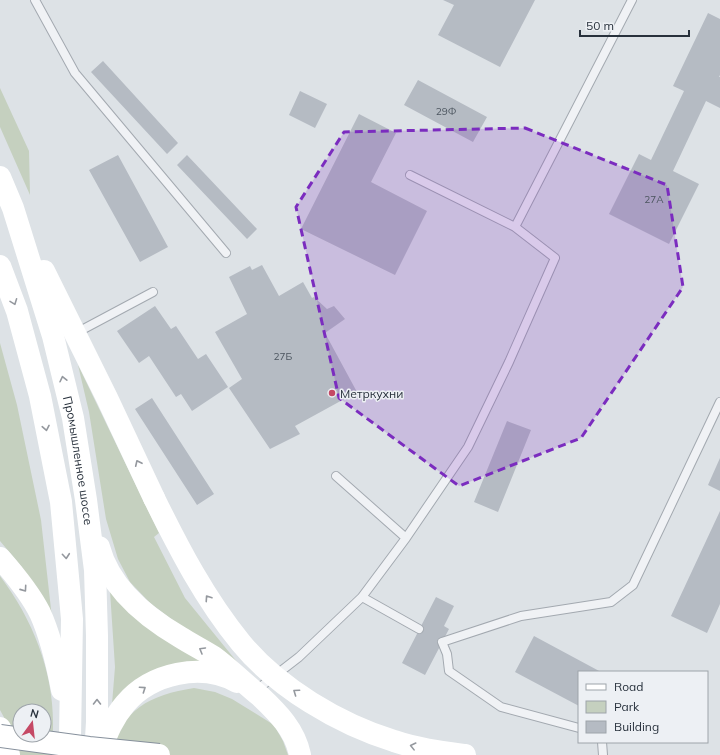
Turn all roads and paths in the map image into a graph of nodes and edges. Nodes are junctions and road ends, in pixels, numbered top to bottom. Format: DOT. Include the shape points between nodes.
graph roads {
  1 [pos="35,0"];
  2 [pos="632,0"];
  3 [pos="410,176"];
  4 [pos="0,177"];
  5 [pos="13,208"];
  6 [pos="515,227"];
  7 [pos="226,254"];
  8 [pos="0,266"];
  9 [pos="153,292"];
  10 [pos="75,333"];
  11 [pos="720,402"];
  12 [pos="336,476"];
  13 [pos="86,500"];
  14 [pos="406,538"];
  15 [pos="0,558"];
  16 [pos="362,597"];
  17 [pos="419,629"];
  18 [pos="255,692"];
  19 [pos="0,728"];
  20 [pos="578,728"];
  21 [pos="0,736"];
  22 [pos="602,743"];
  23 [pos="69,746"];
  24 [pos="9,755"];
  25 [pos="95,755"];
  26 [pos="100,755"];
  27 [pos="159,755"];
  28 [pos="300,755"];
  29 [pos="465,755"];
  30 [pos="603,755"];
  1 -- 7 [label="lane" via="75,73"];
  2 -- 6 [label="lane"];
  3 -- 6 [label="lane"];
  4 -- 5 [label="main road, Промышленное шоссе"];
  5 -- 10 [label="main road"];
  13 -- 5 [label="main road, Промышленное шоссе, one-way" via="72,418 53,336"];
  6 -- 14 [label="lane" via="554,258 509,362 468,447"];
  8 -- 23 [label="main road, Промышленное шоссе, one-way" via="17,311 40,396 61,502 72,619"];
  9 -- 10 [label="lane"];
  29 -- 10 [label="main road, one-way, bridge" via="420,748 369,733 317,707 264,668 241,643 200,586 154,498"];
  11 -- 20 [label="lane" via="633,585 611,602 521,616 442,642 447,654 449,671 501,707"];
  12 -- 14 [label="lane"];
  18 -- 13 [label="main road, one-way" via="213,656 149,617 131,601 115,582 103,561"];
  25 -- 13 [label="main road, Промышленное шоссе, one-way" via="95,570"];
  14 -- 16 [label="lane"];
  15 -- 23 [label="main road, one-way" via="25,589 51,642 64,695"];
  16 -- 17 [label="lane"];
  16 -- 18 [label="lane" via="299,657"];
  26 -- 18 [label="main road, one-way" via="106,734 126,703 140,690 156,681 193,672 214,674 234,680"];
  18 -- 28 [label="main road" via="292,731"];
  19 -- 24 [label="main road"];
  21 -- 27 [label="main road, bridge"];
  22 -- 30 [label="lane"];
}
